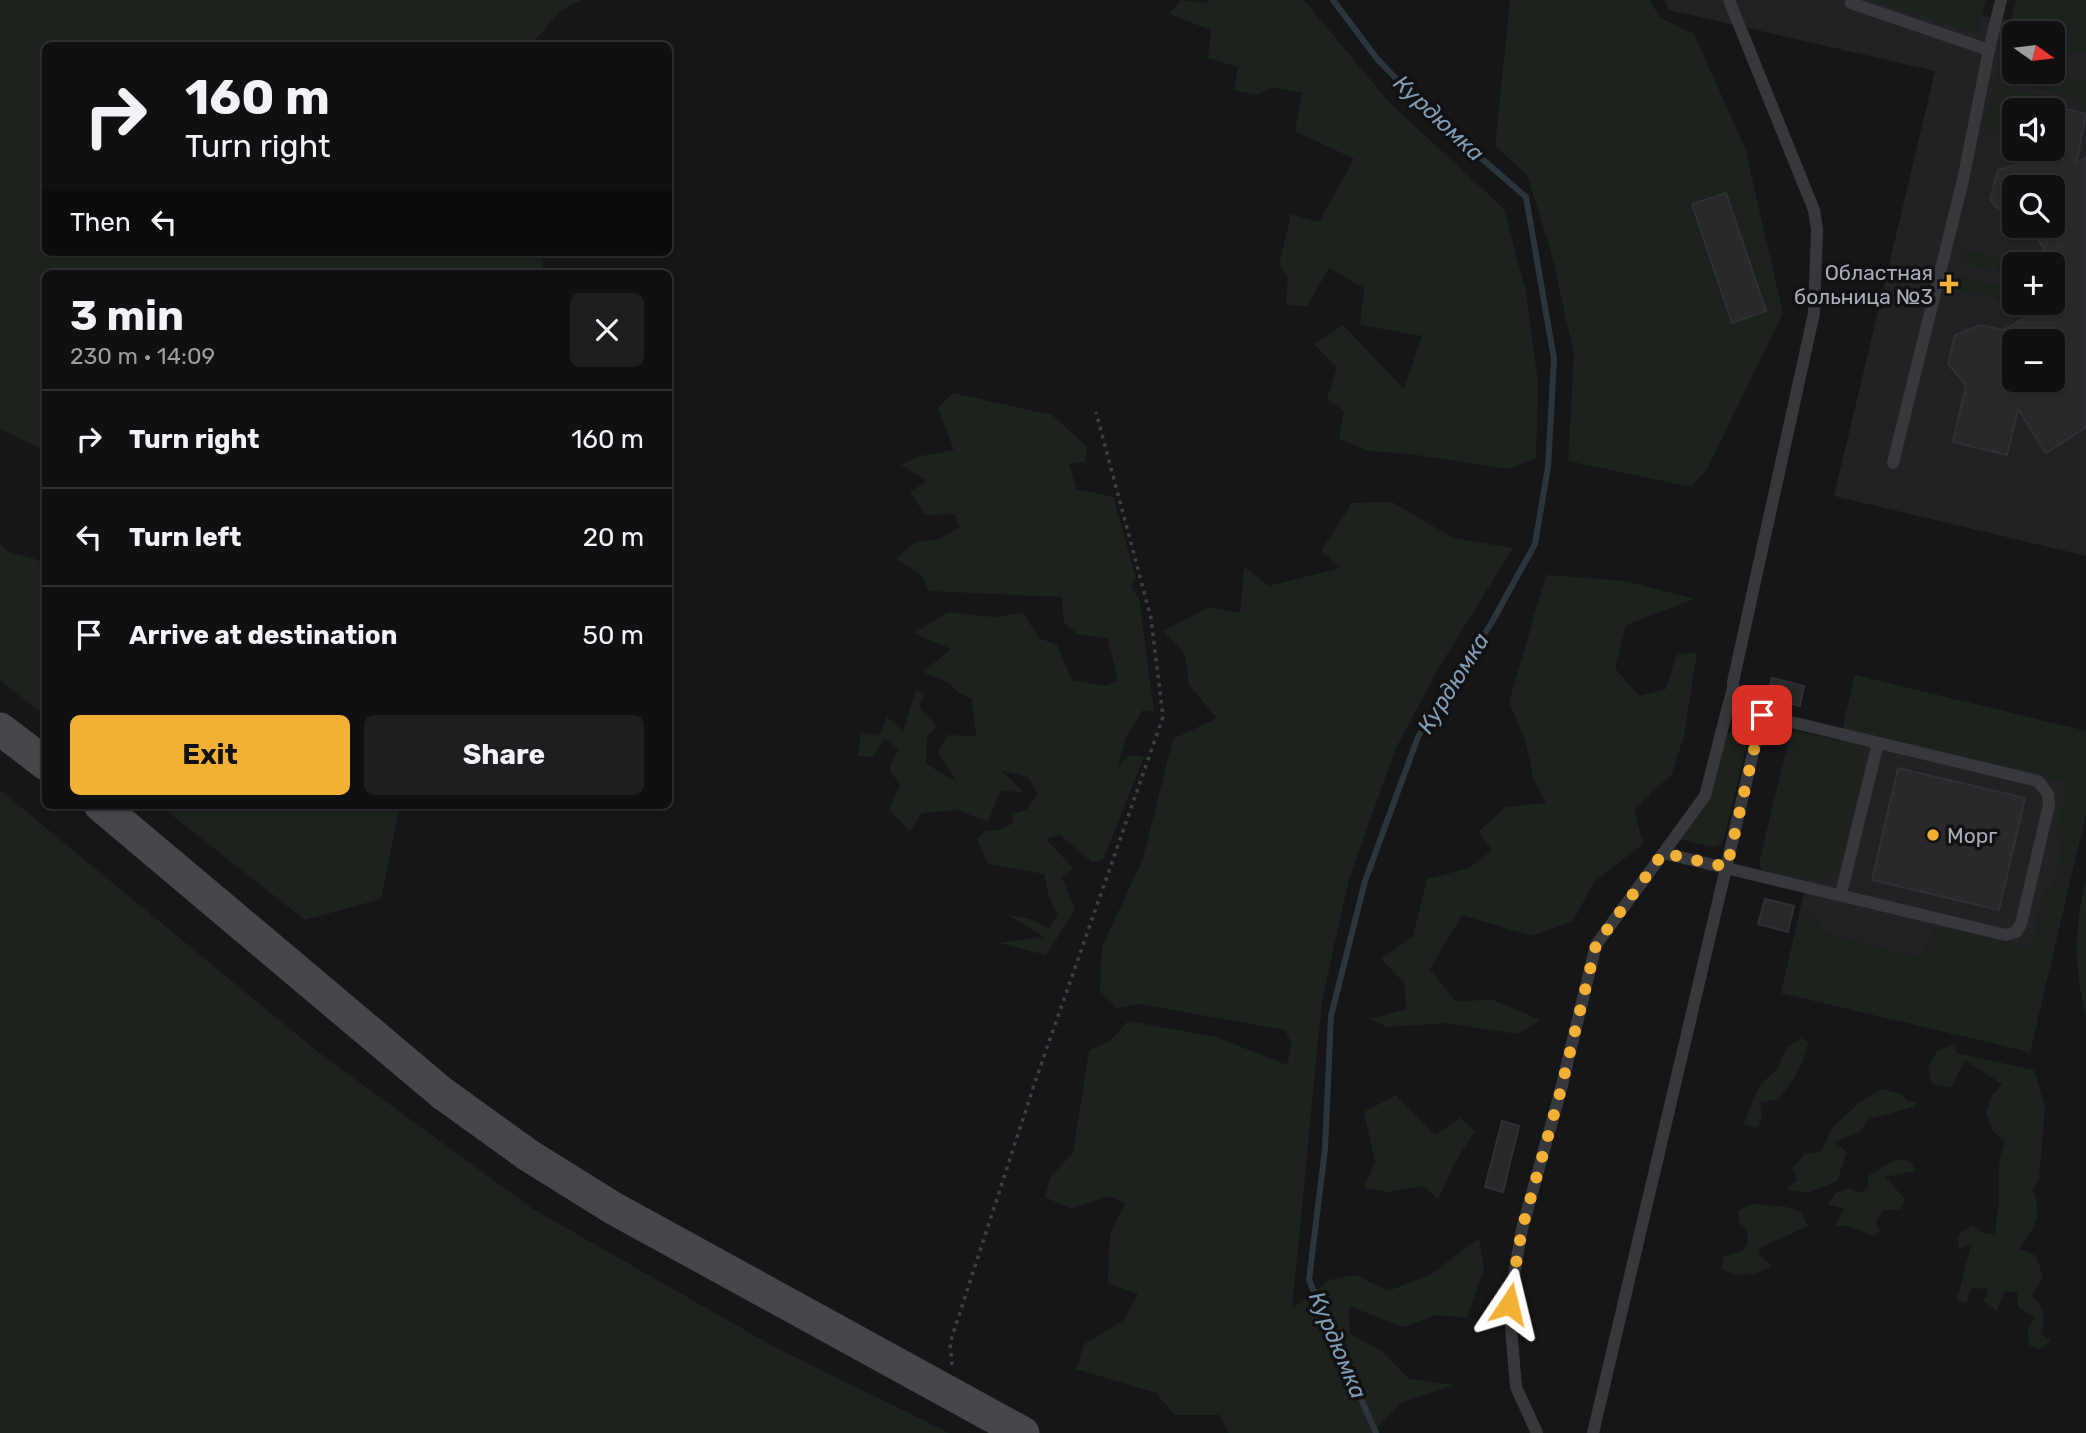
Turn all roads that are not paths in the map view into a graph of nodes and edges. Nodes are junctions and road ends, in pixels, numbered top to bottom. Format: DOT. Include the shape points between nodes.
graph roads {
  1 [pos="1729,0"];
  2 [pos="2001,0"];
  3 [pos="1847,1"];
  4 [pos="1989,50"];
  5 [pos="1893,463"];
  6 [pos="1732,690"];
  7 [pos="1762,715"];
  8 [pos="0,729"];
  9 [pos="1878,743"];
  10 [pos="42,761"];
  11 [pos="105,809"];
  12 [pos="1663,853"];
  13 [pos="1727,867"];
  14 [pos="1841,894"];
  15 [pos="1023,1433"];
  16 [pos="1537,1433"];
  17 [pos="1593,1433"];
  1 -- 6 [label="lane" via="1814,210 1817,229 1814,313"];
  2 -- 4 [label="lane"];
  3 -- 4 [label="lane"];
  4 -- 5 [label="lane" via="1963,180"];
  6 -- 7 [label="lane" via="1734,700"];
  6 -- 12 [label="lane" via="1705,796"];
  7 -- 9 [label="lane"];
  7 -- 13 [label="lane"];
  8 -- 10 [label="main road"];
  9 -- 14 [label="lane"];
  9 -- 14 [label="lane" via="2038,781 2044,787 2049,805 2021,924 2006,935"];
  11 -- 15 [label="main road" via="442,1093 527,1155 613,1208"];
  12 -- 13 [label="lane"];
  12 -- 16 [label="lane" via="1596,945 1522,1229 1509,1304 1516,1387"];
  13 -- 14 [label="lane"];
  13 -- 17 [label="lane"];
}
